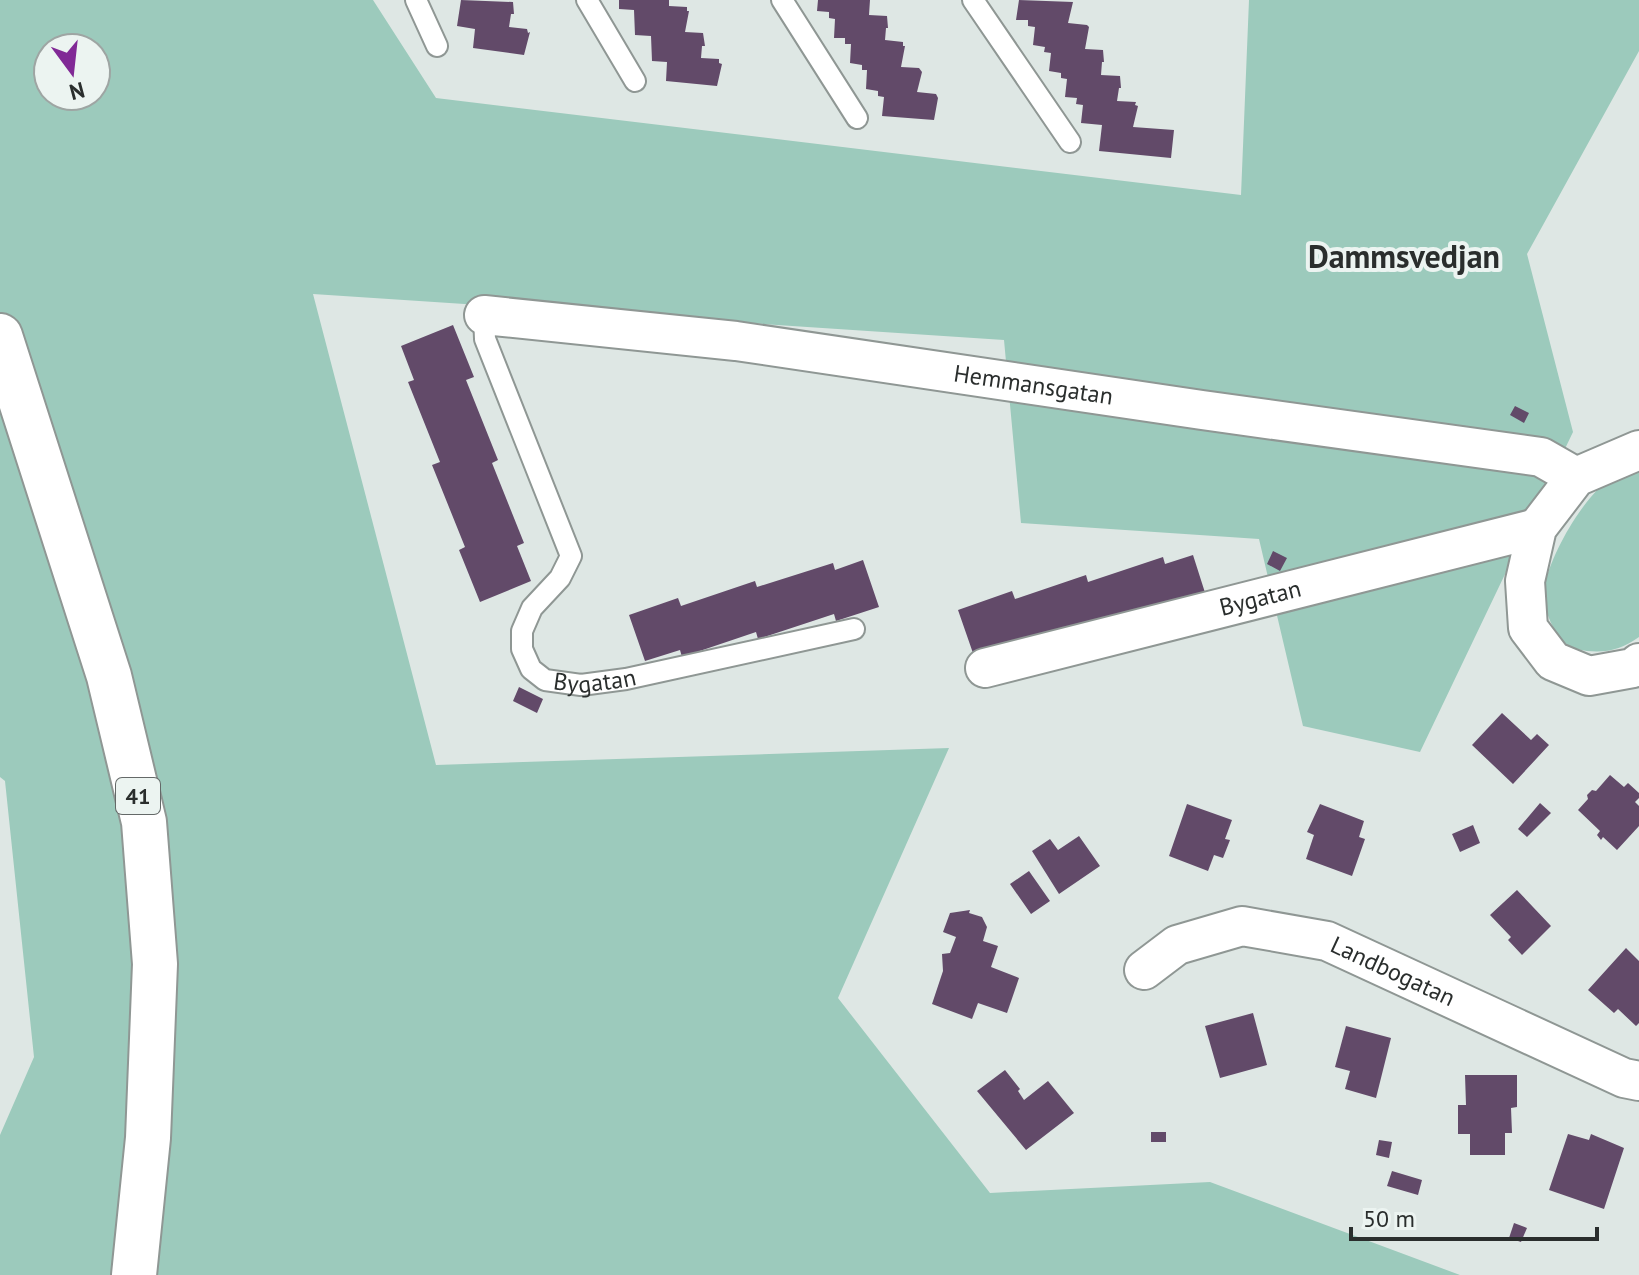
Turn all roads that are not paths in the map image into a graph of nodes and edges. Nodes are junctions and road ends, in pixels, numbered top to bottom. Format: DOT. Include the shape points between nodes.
graph roads {
  1 [pos="416,0"];
  2 [pos="587,0"];
  3 [pos="782,0"];
  4 [pos="973,0"];
  5 [pos="437,46"];
  6 [pos="635,81"];
  7 [pos="857,118"];
  8 [pos="1070,142"];
  9 [pos="484,315"];
  10 [pos="0,336"];
  11 [pos="1639,450"];
  12 [pos="1576,477"];
  13 [pos="1537,528"];
  14 [pos="854,629"];
  15 [pos="1639,663"];
  16 [pos="985,668"];
  17 [pos="1144,970"];
  18 [pos="1639,1081"];
  19 [pos="134,1275"];
  1 -- 5 [label="lane"];
  2 -- 6 [label="lane"];
  3 -- 7 [label="lane"];
  4 -- 8 [label="lane"];
  9 -- 12 [label="street, Hemmansgatan" via="736,341 1541,457"];
  9 -- 14 [label="lane, Bygatan" via="485,339 571,556 560,578 532,608 522,631 522,649 538,675 581,685 626,679"];
  10 -- 19 [label="main road, 41" via="109,676 144,822 155,964 148,1138"];
  11 -- 12 [label="street"];
  12 -- 13 [label="street"];
  13 -- 15 [label="street" via="1525,581 1528,628 1553,661 1589,676"];
  13 -- 16 [label="street, Bygatan"];
  17 -- 18 [label="street, Landbogatan" via="1177,945 1242,926 1327,941"];
}
